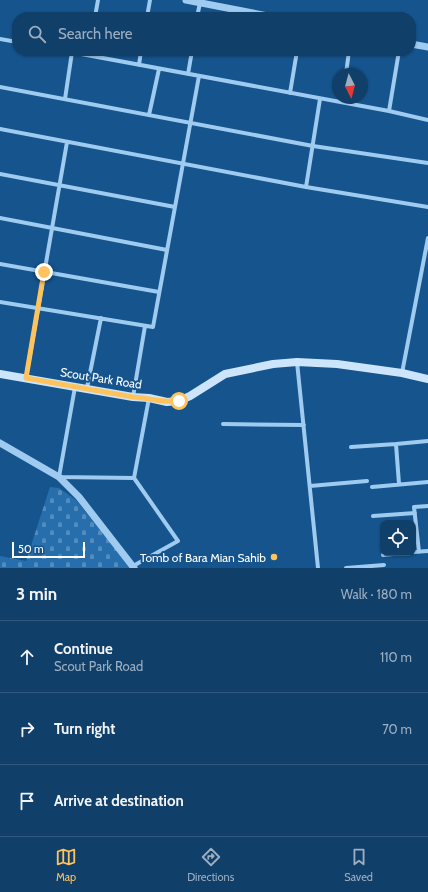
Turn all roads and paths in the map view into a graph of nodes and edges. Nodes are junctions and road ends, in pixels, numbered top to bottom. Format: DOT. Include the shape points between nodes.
graph roads {
  1 [pos="98,0"];
  2 [pos="150,0"];
  3 [pos="186,0"];
  4 [pos="200,3"];
  5 [pos="96,12"];
  6 [pos="148,12"];
  7 [pos="198,12"];
  8 [pos="247,12"];
  9 [pos="0,39"];
  10 [pos="12,41"];
  11 [pos="416,45"];
  12 [pos="428,47"];
  13 [pos="71,56"];
  14 [pos="102,56"];
  15 [pos="140,56"];
  16 [pos="191,56"];
  17 [pos="296,56"];
  18 [pos="348,56"];
  19 [pos="398,56"];
  20 [pos="139,65"];
  21 [pos="347,68"];
  22 [pos="159,69"];
  23 [pos="188,74"];
  24 [pos="199,76"];
  25 [pos="0,87"];
  26 [pos="290,93"];
  27 [pos="65,99"];
  28 [pos="320,99"];
  29 [pos="332,100"];
  30 [pos="358,104"];
  31 [pos="389,111"];
  32 [pos="149,115"];
  33 [pos="428,120"];
  34 [pos="190,123"];
  35 [pos="0,129"];
  36 [pos="67,142"];
  37 [pos="312,146"];
  38 [pos="428,162"];
  39 [pos="183,163"];
  40 [pos="0,174"];
  41 [pos="60,185"];
  42 [pos="306,187"];
  43 [pos="175,206"];
  44 [pos="428,207"];
  45 [pos="0,218"];
  46 [pos="52,228"];
  47 [pos="428,238"];
  48 [pos="167,250"];
  49 [pos="0,264"];
  50 [pos="44,272"];
  51 [pos="159,292"];
  52 [pos="0,302"];
  53 [pos="38,308"];
  54 [pos="100,318"];
  55 [pos="145,326"];
  56 [pos="297,362"];
  57 [pos="402,373"];
  58 [pos="0,374"];
  59 [pos="26,378"];
  60 [pos="428,379"];
  61 [pos="75,387"];
  62 [pos="87,388"];
  63 [pos="133,397"];
  64 [pos="149,398"];
  65 [pos="223,424"];
  66 [pos="304,425"];
  67 [pos="428,441"];
  68 [pos="0,443"];
  69 [pos="396,444"];
  70 [pos="351,447"];
  71 [pos="59,477"];
  72 [pos="134,478"];
  73 [pos="367,481"];
  74 [pos="428,482"];
  75 [pos="399,484"];
  76 [pos="310,486"];
  77 [pos="372,487"];
  78 [pos="428,506"];
  79 [pos="415,512"];
  80 [pos="373,516"];
  81 [pos="428,551"];
  82 [pos="419,552"];
  83 [pos="384,565"];
  84 [pos="134,567"];
  85 [pos="318,568"];
  86 [pos="346,568"];
  1 -- 5 [label="street"];
  2 -- 6 [label="street"];
  3 -- 4 [label="street"];
  4 -- 7 [label="street"];
  4 -- 8 [label="street"];
  9 -- 10 [label="street"];
  11 -- 12 [label="street"];
  13 -- 27 [label="street"];
  14 -- 20 [label="street"];
  15 -- 20 [label="street"];
  16 -- 23 [label="street"];
  17 -- 26 [label="street"];
  18 -- 21 [label="street"];
  19 -- 31 [label="street"];
  20 -- 22 [label="street"];
  22 -- 23 [label="street"];
  22 -- 32 [label="street"];
  23 -- 24 [label="street"];
  24 -- 26 [label="street"];
  24 -- 34 [label="street"];
  25 -- 27 [label="street"];
  26 -- 28 [label="street"];
  27 -- 32 [label="street"];
  28 -- 29 [label="street"];
  28 -- 37 [label="street"];
  30 -- 31 [label="street"];
  31 -- 33 [label="street"];
  32 -- 34 [label="street"];
  34 -- 37 [label="street"];
  34 -- 39 [label="street"];
  35 -- 36 [label="street"];
  36 -- 39 [label="street"];
  36 -- 41 [label="street"];
  37 -- 38 [label="street"];
  37 -- 42 [label="street"];
  39 -- 42 [label="street"];
  39 -- 43 [label="street"];
  40 -- 41 [label="street"];
  41 -- 43 [label="street"];
  41 -- 46 [label="street"];
  42 -- 44 [label="street"];
  43 -- 48 [label="street"];
  45 -- 46 [label="street"];
  46 -- 48 [label="street"];
  46 -- 50 [label="street"];
  47 -- 57 [label="street"];
  48 -- 51 [label="street"];
  49 -- 50 [label="street"];
  50 -- 51 [label="street"];
  50 -- 53 [label="street"];
  51 -- 55 [label="street" via="153,327"];
  52 -- 53 [label="street"];
  53 -- 54 [label="street"];
  53 -- 59 [label="street"];
  54 -- 55 [label="street"];
  54 -- 62 [label="street"];
  55 -- 63 [label="street"];
  56 -- 57 [label="main road, Scout Park Road" via="337,364"];
  56 -- 64 [label="main road, Scout Park Road" via="225,374 179,401 167,402"];
  56 -- 66 [label="street"];
  57 -- 60 [label="main road, Scout Park Road"];
  58 -- 59 [label="main road, Scout Park Road"];
  59 -- 61 [label="main road, Scout Park Road"];
  61 -- 62 [label="main road, Scout Park Road"];
  61 -- 71 [label="street"];
  62 -- 63 [label="main road, Scout Park Road"];
  63 -- 64 [label="main road, Scout Park Road"];
  64 -- 72 [label="street"];
  65 -- 66 [label="street"];
  66 -- 76 [label="street"];
  67 -- 69 [label="street"];
  68 -- 71 [label="street"];
  69 -- 70 [label="street"];
  69 -- 75 [label="street"];
  71 -- 72 [label="street"];
  71 -- 84 [label="street" via="79,497"];
  72 -- 84 [label="street" via="178,541"];
  73 -- 76 [label="street"];
  74 -- 75 [label="street"];
  75 -- 77 [label="street"];
  76 -- 85 [label="street"];
  78 -- 79 [label="street" via="414,507"];
  79 -- 80 [label="street"];
  79 -- 82 [label="street"];
  81 -- 82 [label="street"];
  83 -- 86 [label="street"];
}
